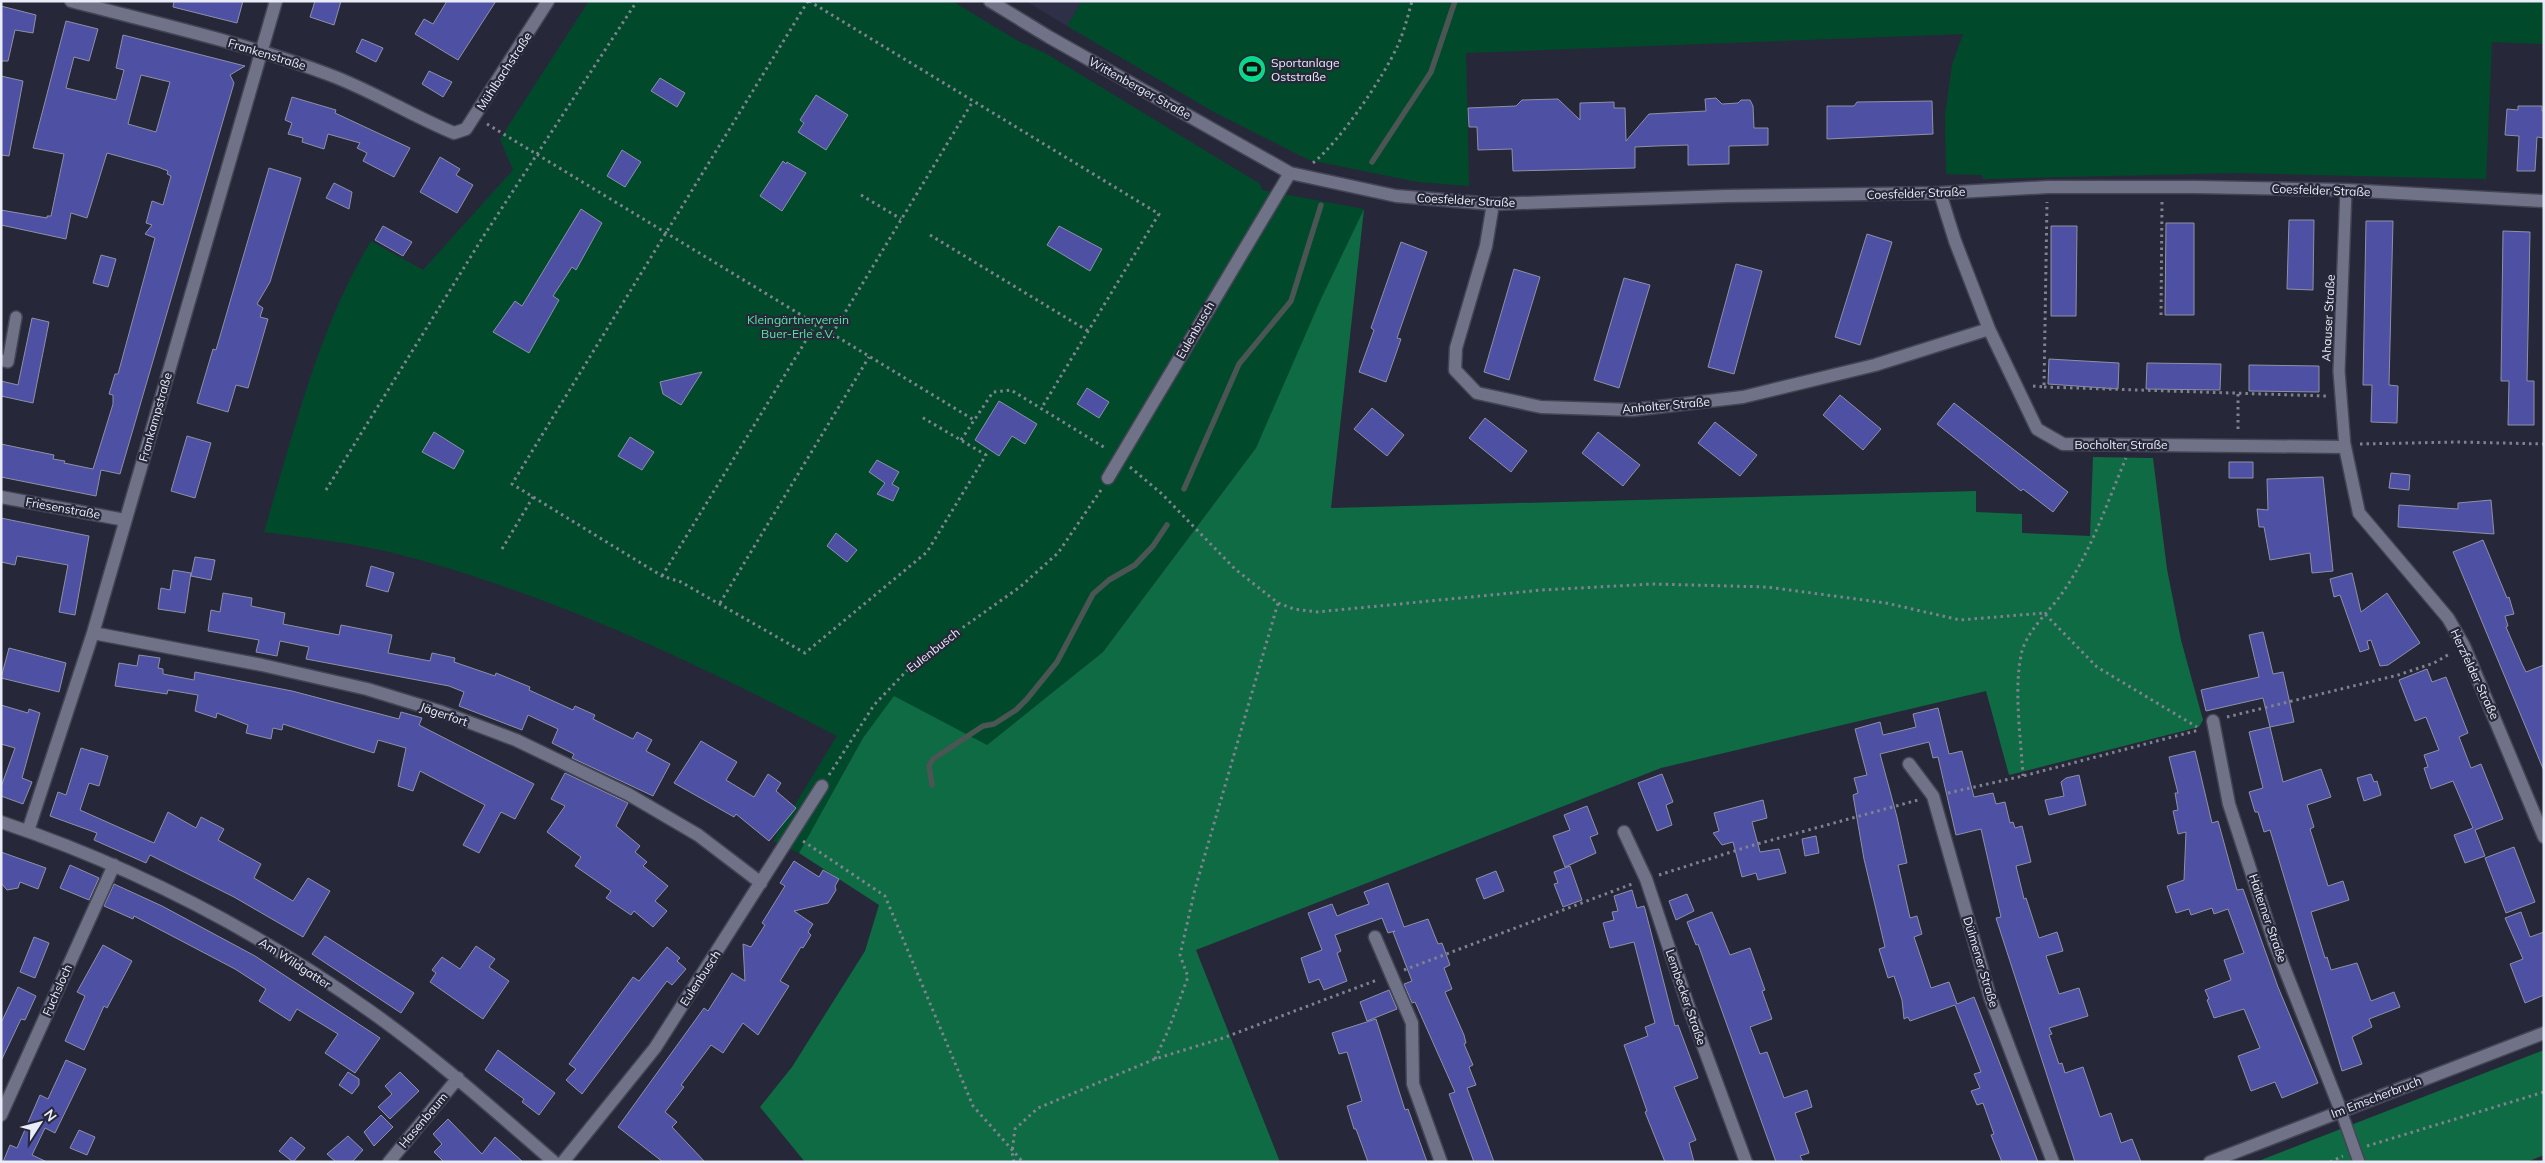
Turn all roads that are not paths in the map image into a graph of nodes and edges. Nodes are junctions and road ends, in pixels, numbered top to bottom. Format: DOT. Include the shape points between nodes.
graph roads {
  1 [pos="71,1"];
  2 [pos="276,1"];
  3 [pos="548,1"];
  4 [pos="990,1"];
  5 [pos="262,50"];
  6 [pos="454,133"];
  7 [pos="1290,173"];
  8 [pos="2346,190"];
  9 [pos="1940,193"];
  10 [pos="2544,200"];
  11 [pos="1493,204"];
  12 [pos="16,317"];
  13 [pos="1989,329"];
  14 [pos="1,360"];
  15 [pos="2345,447"];
  16 [pos="1108,478"];
  17 [pos="1,497"];
  18 [pos="125,520"];
  19 [pos="93,633"];
  20 [pos="2213,721"];
  21 [pos="1910,764"];
  22 [pos="822,786"];
  23 [pos="1,822"];
  24 [pos="28,831"];
  25 [pos="1624,832"];
  26 [pos="2544,838"];
  27 [pos="114,866"];
  28 [pos="761,883"];
  29 [pos="1375,937"];
  30 [pos="2544,1034"];
  31 [pos="458,1078"];
  32 [pos="2341,1111"];
  33 [pos="1,1115"];
  34 [pos="388,1162"];
  35 [pos="554,1162"];
  36 [pos="563,1162"];
  37 [pos="1441,1162"];
  38 [pos="1746,1162"];
  39 [pos="2053,1162"];
  40 [pos="2210,1162"];
  41 [pos="2359,1162"];
  1 -- 5 [label="street, Frankenstraße"];
  2 -- 5 [label="street, Frankampstraße"];
  3 -- 6 [label="street, Mühlbachstraße" via="466,129"];
  4 -- 7 [label="street, Wittenberger Straße"];
  5 -- 6 [label="street, Frankenstraße" via="333,76"];
  5 -- 18 [label="street, Frankampstraße"];
  7 -- 11 [label="street, Coesfelder Straße" via="1396,196"];
  7 -- 16 [label="street, Eulenbusch"];
  8 -- 9 [label="street, Coesfelder Straße" via="2048,187"];
  8 -- 10 [label="street, Coesfelder Straße"];
  8 -- 15 [label="lane, Ahauser Straße" via="2339,371"];
  9 -- 11 [label="street, Coesfelder Straße"];
  9 -- 13 [label="street, Bocholter Straße"];
  11 -- 13 [label="street, Anholter Straße" via="1486,246 1456,348 1455,370 1477,393 1541,407 1632,410 1743,397 1875,365"];
  12 -- 14 [label="lane" via="8,362"];
  13 -- 15 [label="street, Bocholter Straße" via="2037,429 2063,444"];
  15 -- 26 [label="street, Herzfelder Straße" via="2359,513 2448,618 2464,646"];
  17 -- 18 [label="street, Friesenstraße"];
  18 -- 19 [label="street, Frankampstraße"];
  19 -- 24 [label="street, Frankampstraße"];
  19 -- 28 [label="street, Jägerfort" via="338,682 442,712 516,740 628,794 698,836"];
  20 -- 32 [label="street, Halterner Straße" via="2229,804 2274,942"];
  21 -- 39 [label="street, Dülmener Straße" via="1933,796 1990,996"];
  22 -- 28 [label="street, Eulenbusch"];
  23 -- 24 [label="street, Am Wildgatter"];
  24 -- 27 [label="street, Am Wildgatter"];
  25 -- 38 [label="street, Lembecker Straße" via="1646,879"];
  27 -- 31 [label="street, Am Wildgatter" via="250,934 369,1011"];
  27 -- 33 [label="street, Fuchsloch"];
  28 -- 36 [label="street, Eulenbusch" via="655,1048"];
  29 -- 37 [label="street" via="1412,1023 1413,1084"];
  30 -- 32 [label="street, Im Emscherbruch"];
  31 -- 34 [label="street, Hasenbaum"];
  31 -- 35 [label="street, Am Wildgatter"];
  32 -- 40 [label="street, Im Emscherbruch"];
  32 -- 41 [label="lane"];
}
